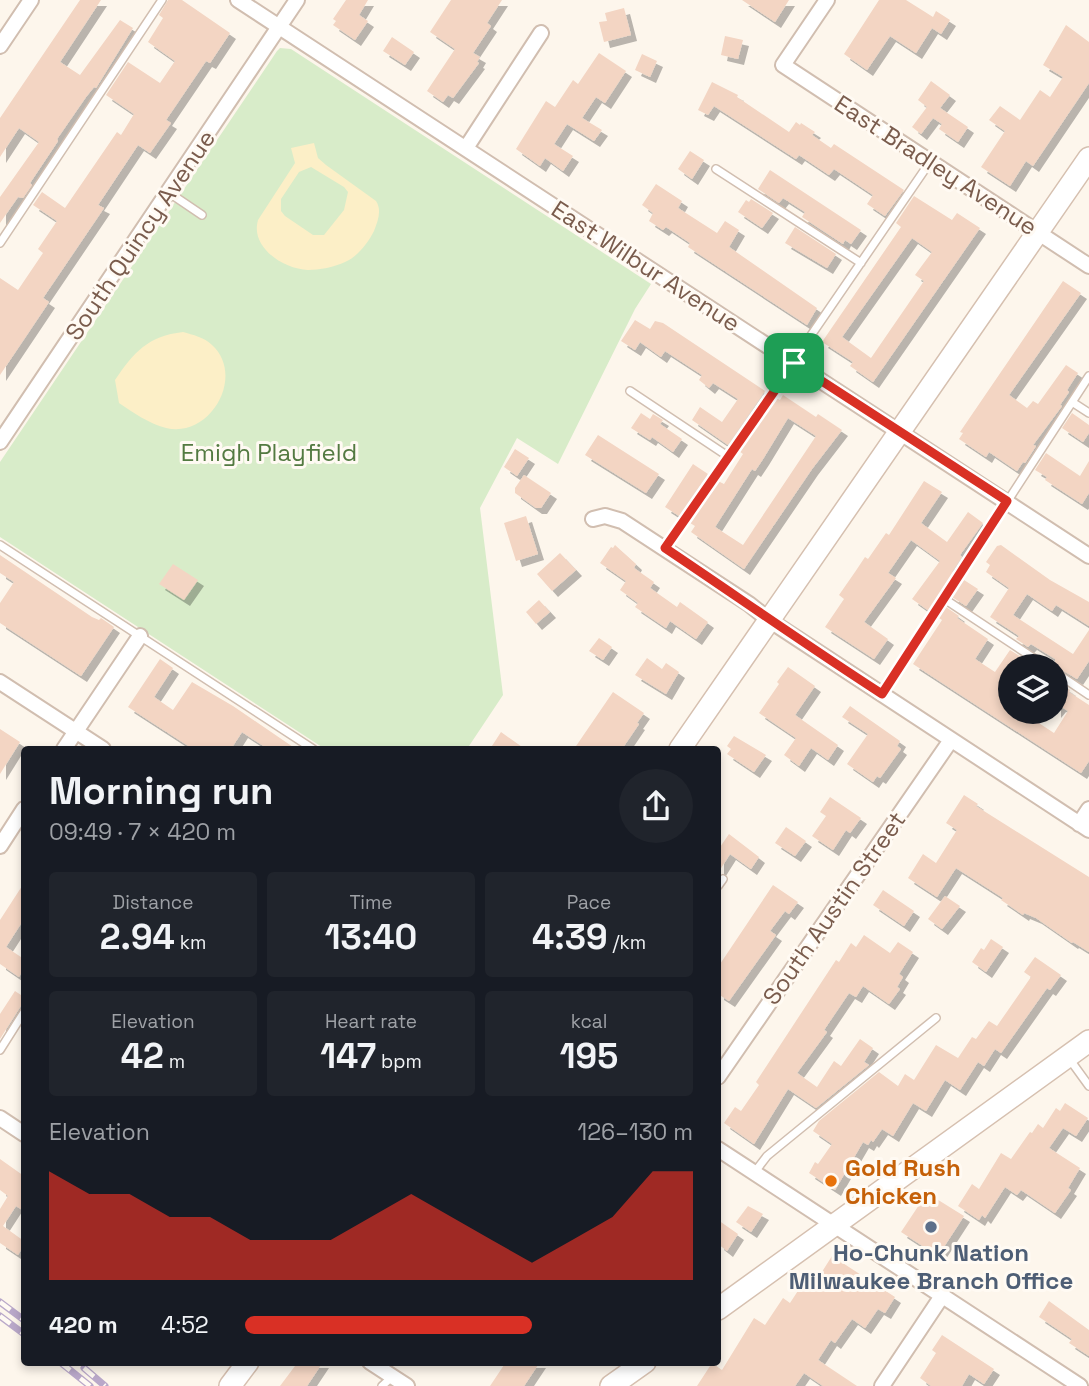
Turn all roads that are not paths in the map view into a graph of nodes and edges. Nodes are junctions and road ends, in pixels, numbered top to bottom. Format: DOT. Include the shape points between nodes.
graph roads {
  1 [pos="31,0"];
  2 [pos="162,0"];
  3 [pos="238,0"];
  4 [pos="297,0"];
  5 [pos="827,0"];
  6 [pos="279,27"];
  7 [pos="541,33"];
  8 [pos="0,46"];
  9 [pos="466,148"];
  10 [pos="1089,158"];
  11 [pos="930,162"];
  12 [pos="716,169"];
  13 [pos="168,192"];
  14 [pos="202,215"];
  15 [pos="1038,232"];
  16 [pos="0,243"];
  17 [pos="862,263"];
  18 [pos="1089,266"];
  19 [pos="794,363"];
  20 [pos="1089,376"];
  21 [pos="630,391"];
  22 [pos="1072,402"];
  23 [pos="1089,413"];
  24 [pos="899,431"];
  25 [pos="0,442"];
  26 [pos="729,457"];
  27 [pos="1007,501"];
  28 [pos="593,519"];
  29 [pos="0,545"];
  30 [pos="665,548"];
  31 [pos="1089,555"];
  32 [pos="943,598"];
  33 [pos="769,620"];
  34 [pos="140,636"];
  35 [pos="1027,654"];
  36 [pos="1068,681"];
  37 [pos="0,682"];
  38 [pos="882,694"];
  39 [pos="1089,695"];
  40 [pos="76,731"];
  41 [pos="951,740"];
  42 [pos="66,746"];
  43 [pos="98,746"];
  44 [pos="308,746"];
  45 [pos="682,746"];
  46 [pos="1089,809"];
  47 [pos="21,814"];
  48 [pos="1084,827"];
  49 [pos="0,846"];
  50 [pos="723,878"];
  51 [pos="721,881"];
  52 [pos="21,1018"];
  53 [pos="936,1018"];
  54 [pos="1089,1041"];
  55 [pos="0,1050"];
  56 [pos="1067,1057"];
  57 [pos="721,1073"];
  58 [pos="1089,1086"];
  59 [pos="0,1118"];
  60 [pos="21,1132"];
  61 [pos="721,1152"];
  62 [pos="754,1173"];
  63 [pos="833,1225"];
  64 [pos="942,1296"];
  65 [pos="721,1307"];
  66 [pos="245,1366"];
  67 [pos="374,1366"];
  68 [pos="639,1366"];
  69 [pos="387,1381"];
  70 [pos="230,1386"];
  71 [pos="407,1386"];
  72 [pos="611,1386"];
  73 [pos="881,1386"];
  74 [pos="1080,1386"];
  1 -- 8 [label="street"];
  2 -- 16 [label="lane"];
  3 -- 6 [label="street, East Wilbur Avenue"];
  4 -- 6 [label="street, South Quincy Avenue"];
  5 -- 11 [label="street, East Bradley Avenue" via="783,65"];
  6 -- 9 [label="street, East Wilbur Avenue"];
  6 -- 13 [label="street, South Quincy Avenue"];
  7 -- 9 [label="street"];
  9 -- 19 [label="street, East Wilbur Avenue"];
  10 -- 15 [label="street"];
  11 -- 15 [label="street, East Bradley Avenue"];
  11 -- 17 [label="lane"];
  12 -- 17 [label="lane"];
  13 -- 14 [label="lane"];
  13 -- 25 [label="street, South Quincy Avenue"];
  15 -- 18 [label="street, East Bradley Avenue"];
  15 -- 24 [label="street"];
  17 -- 19 [label="lane"];
  19 -- 24 [label="street, East Wilbur Avenue"];
  19 -- 26 [label="lane"];
  20 -- 22 [label="lane"];
  21 -- 26 [label="lane"];
  22 -- 23 [label="lane"];
  22 -- 27 [label="lane"];
  24 -- 27 [label="street, East Wilbur Avenue"];
  24 -- 33 [label="street"];
  26 -- 30 [label="lane"];
  27 -- 31 [label="street, East Wilbur Avenue"];
  27 -- 32 [label="lane"];
  28 -- 30 [label="street" via="613,517"];
  29 -- 34 [label="lane"];
  30 -- 33 [label="street"];
  32 -- 35 [label="lane"];
  32 -- 38 [label="lane"];
  33 -- 38 [label="street"];
  33 -- 45 [label="street"];
  34 -- 40 [label="street"];
  34 -- 44 [label="lane"];
  36 -- 39 [label="lane"];
  37 -- 40 [label="street"];
  38 -- 41 [label="street"];
  40 -- 42 [label="street"];
  40 -- 43 [label="street"];
  41 -- 48 [label="street"];
  41 -- 57 [label="street, South Austin Street"];
  46 -- 48 [label="street"];
  47 -- 49 [label="street"];
  50 -- 51 [label="lane"];
  52 -- 55 [label="lane"];
  53 -- 62 [label="lane" via="766,1156"];
  54 -- 56 [label="street"];
  56 -- 58 [label="lane"];
  56 -- 63 [label="street"];
  59 -- 60 [label="street"];
  61 -- 62 [label="street"];
  62 -- 63 [label="street"];
  63 -- 64 [label="street"];
  63 -- 65 [label="street"];
  64 -- 73 [label="street"];
  64 -- 74 [label="street"];
  66 -- 70 [label="street"];
  67 -- 69 [label="street"];
  68 -- 72 [label="street"];
  69 -- 71 [label="street"];
}
